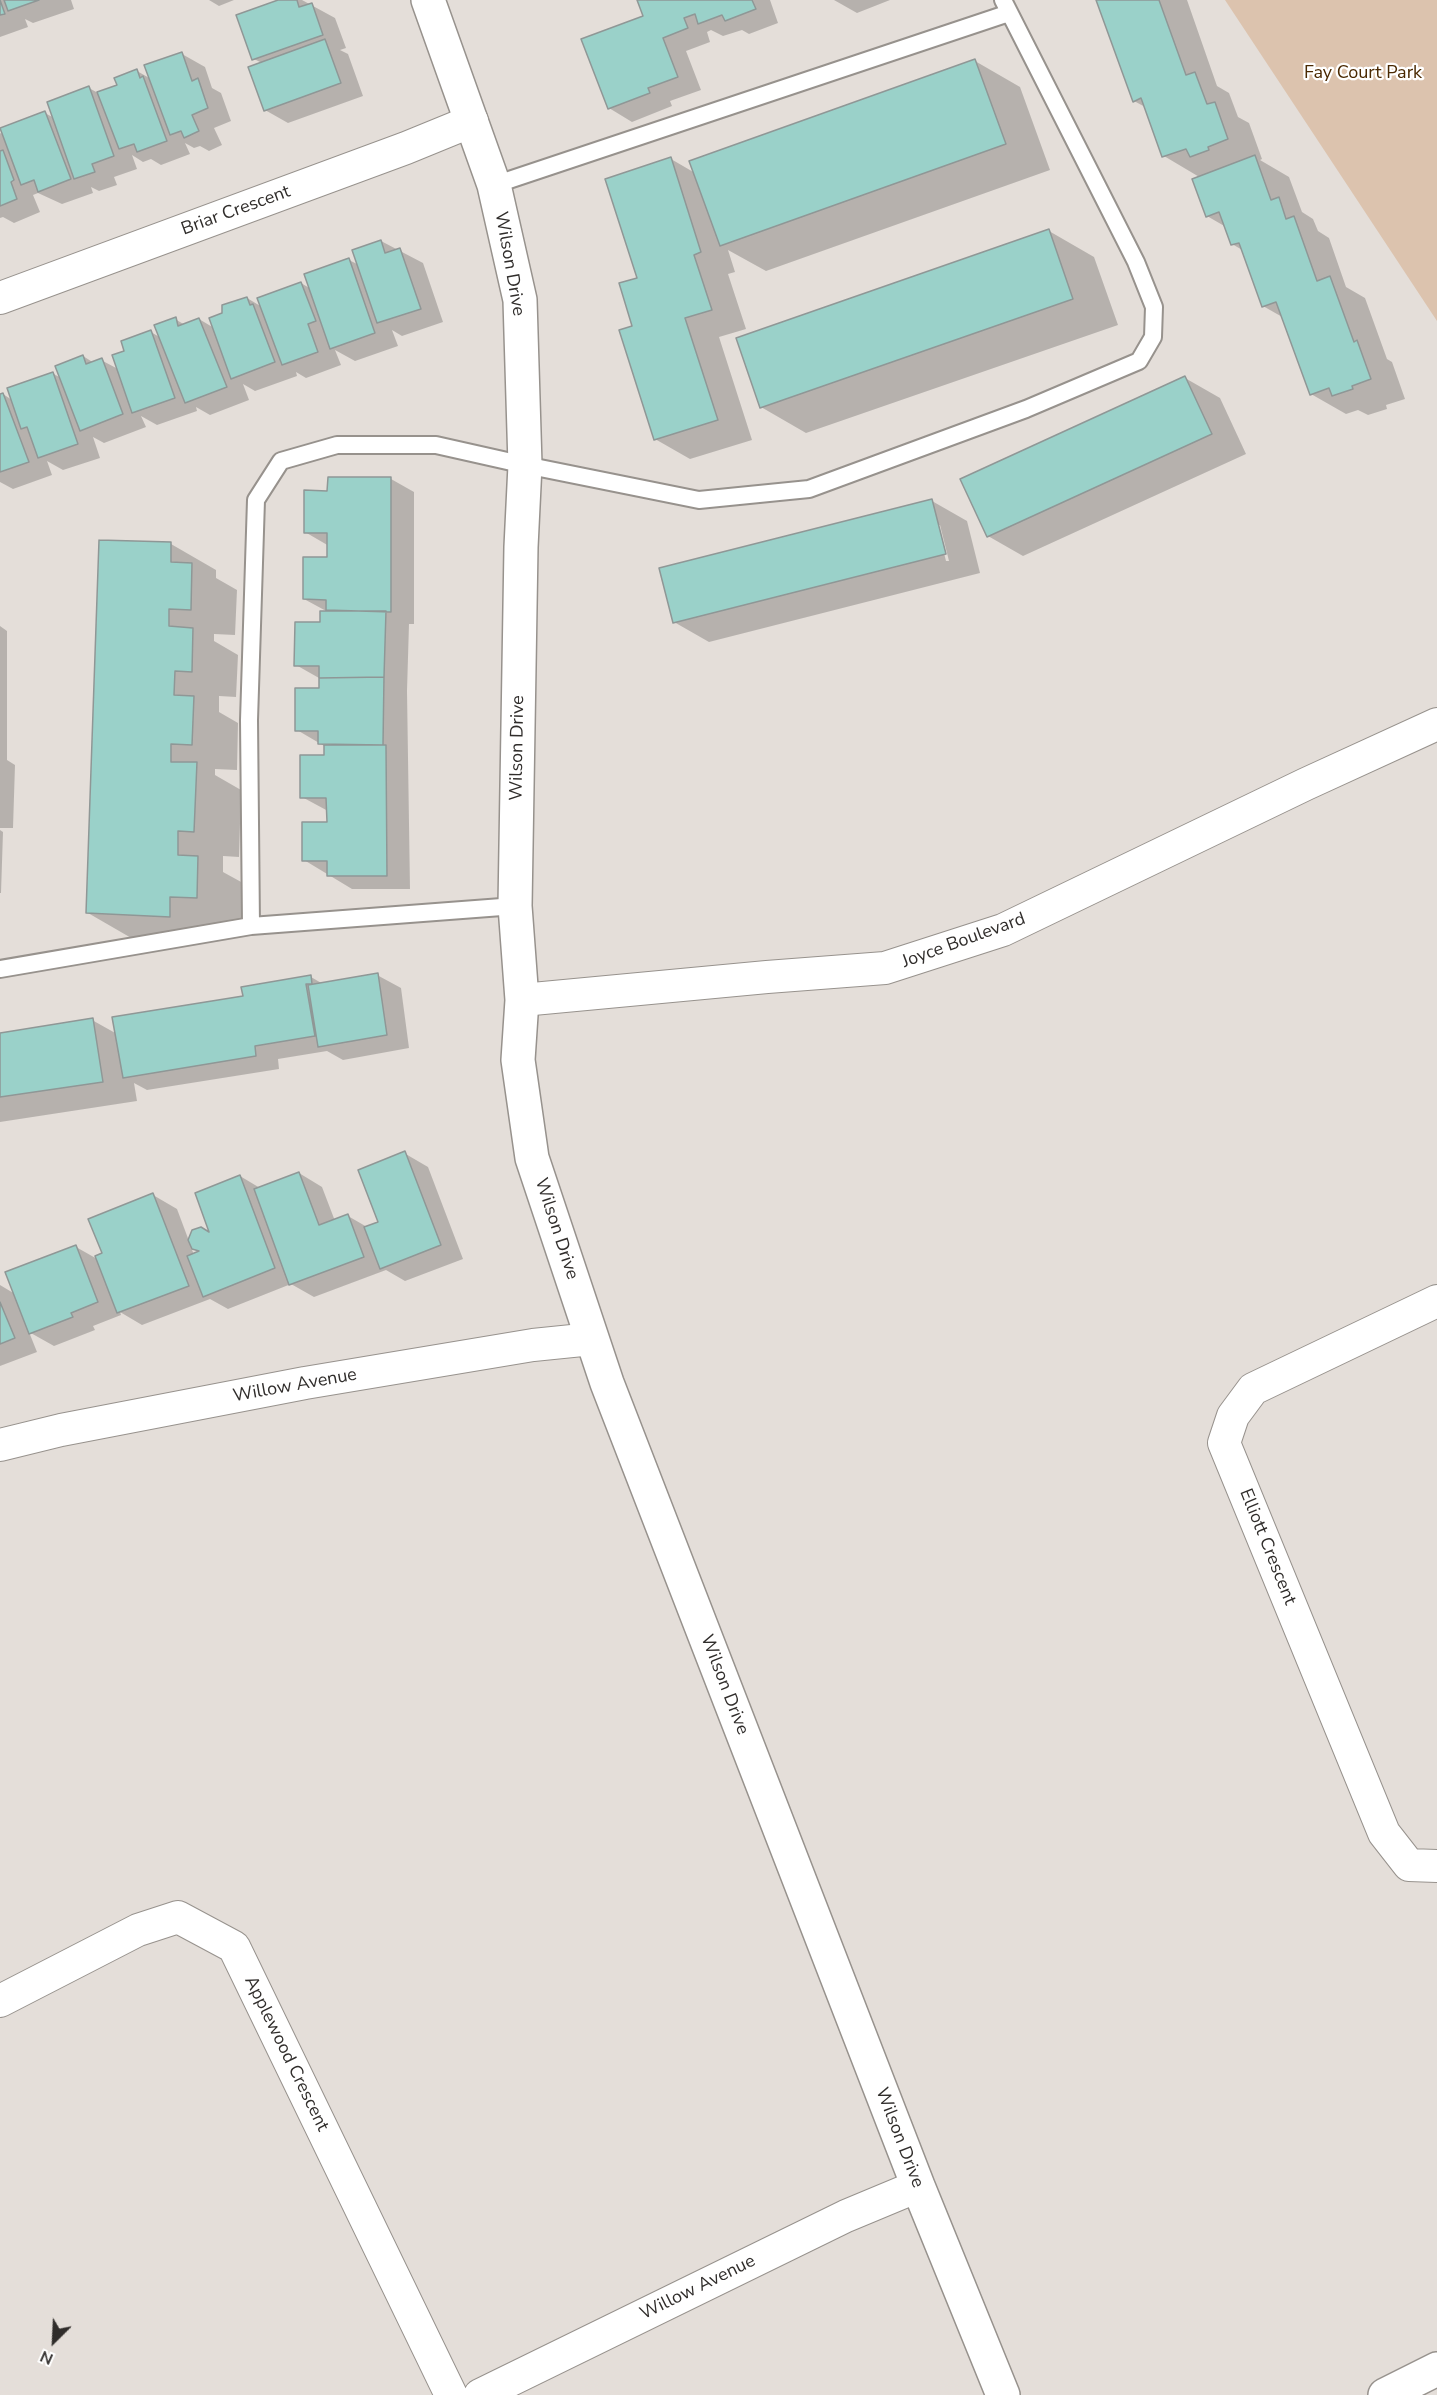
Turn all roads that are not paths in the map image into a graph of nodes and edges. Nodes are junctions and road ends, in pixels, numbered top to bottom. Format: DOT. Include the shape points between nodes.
graph roads {
  1 [pos="428,0"];
  2 [pos="1006,6"];
  3 [pos="472,121"];
  4 [pos="494,185"];
  5 [pos="0,298"];
  6 [pos="525,465"];
  7 [pos="1437,724"];
  8 [pos="516,906"];
  9 [pos="251,926"];
  10 [pos="0,969"];
  11 [pos="522,1000"];
  12 [pos="1437,1301"];
  13 [pos="592,1339"];
  14 [pos="0,1445"];
  15 [pos="1437,1866"];
  16 [pos="0,2001"];
  17 [pos="918,2186"];
  18 [pos="1437,2369"];
  19 [pos="451,2395"];
  20 [pos="480,2395"];
  21 [pos="1003,2395"];
  22 [pos="1385,2395"];
  1 -- 3 [label="street, Wilson Drive"];
  2 -- 4 [label="lane"];
  2 -- 6 [label="lane" via="1136,262 1154,307 1153,337 1140,360 1026,409 810,489 699,500"];
  3 -- 4 [label="street, Wilson Drive"];
  3 -- 5 [label="street, Briar Crescent"];
  4 -- 6 [label="street, Wilson Drive" via="520,300"];
  6 -- 8 [label="street, Wilson Drive"];
  6 -- 9 [label="lane" via="436,445 337,446 281,461 256,500 249,720"];
  7 -- 11 [label="street, Joyce Boulevard" via="1003,930 885,968"];
  8 -- 9 [label="lane"];
  8 -- 11 [label="street, Wilson Drive"];
  9 -- 10 [label="lane"];
  11 -- 13 [label="street, Wilson Drive" via="518,1060 532,1158"];
  12 -- 15 [label="street, Elliott Crescent" via="1253,1389 1233,1416 1224,1443 1384,1833 1409,1865"];
  13 -- 14 [label="street, Willow Avenue" via="533,1345 305,1383"];
  13 -- 17 [label="street, Wilson Drive"];
  16 -- 19 [label="street, Applewood Crescent" via="138,1930 178,1917 234,1947"];
  17 -- 20 [label="street, Willow Avenue" via="846,2216"];
  17 -- 21 [label="street, Wilson Drive"];
  18 -- 22 [label="street"];
}
